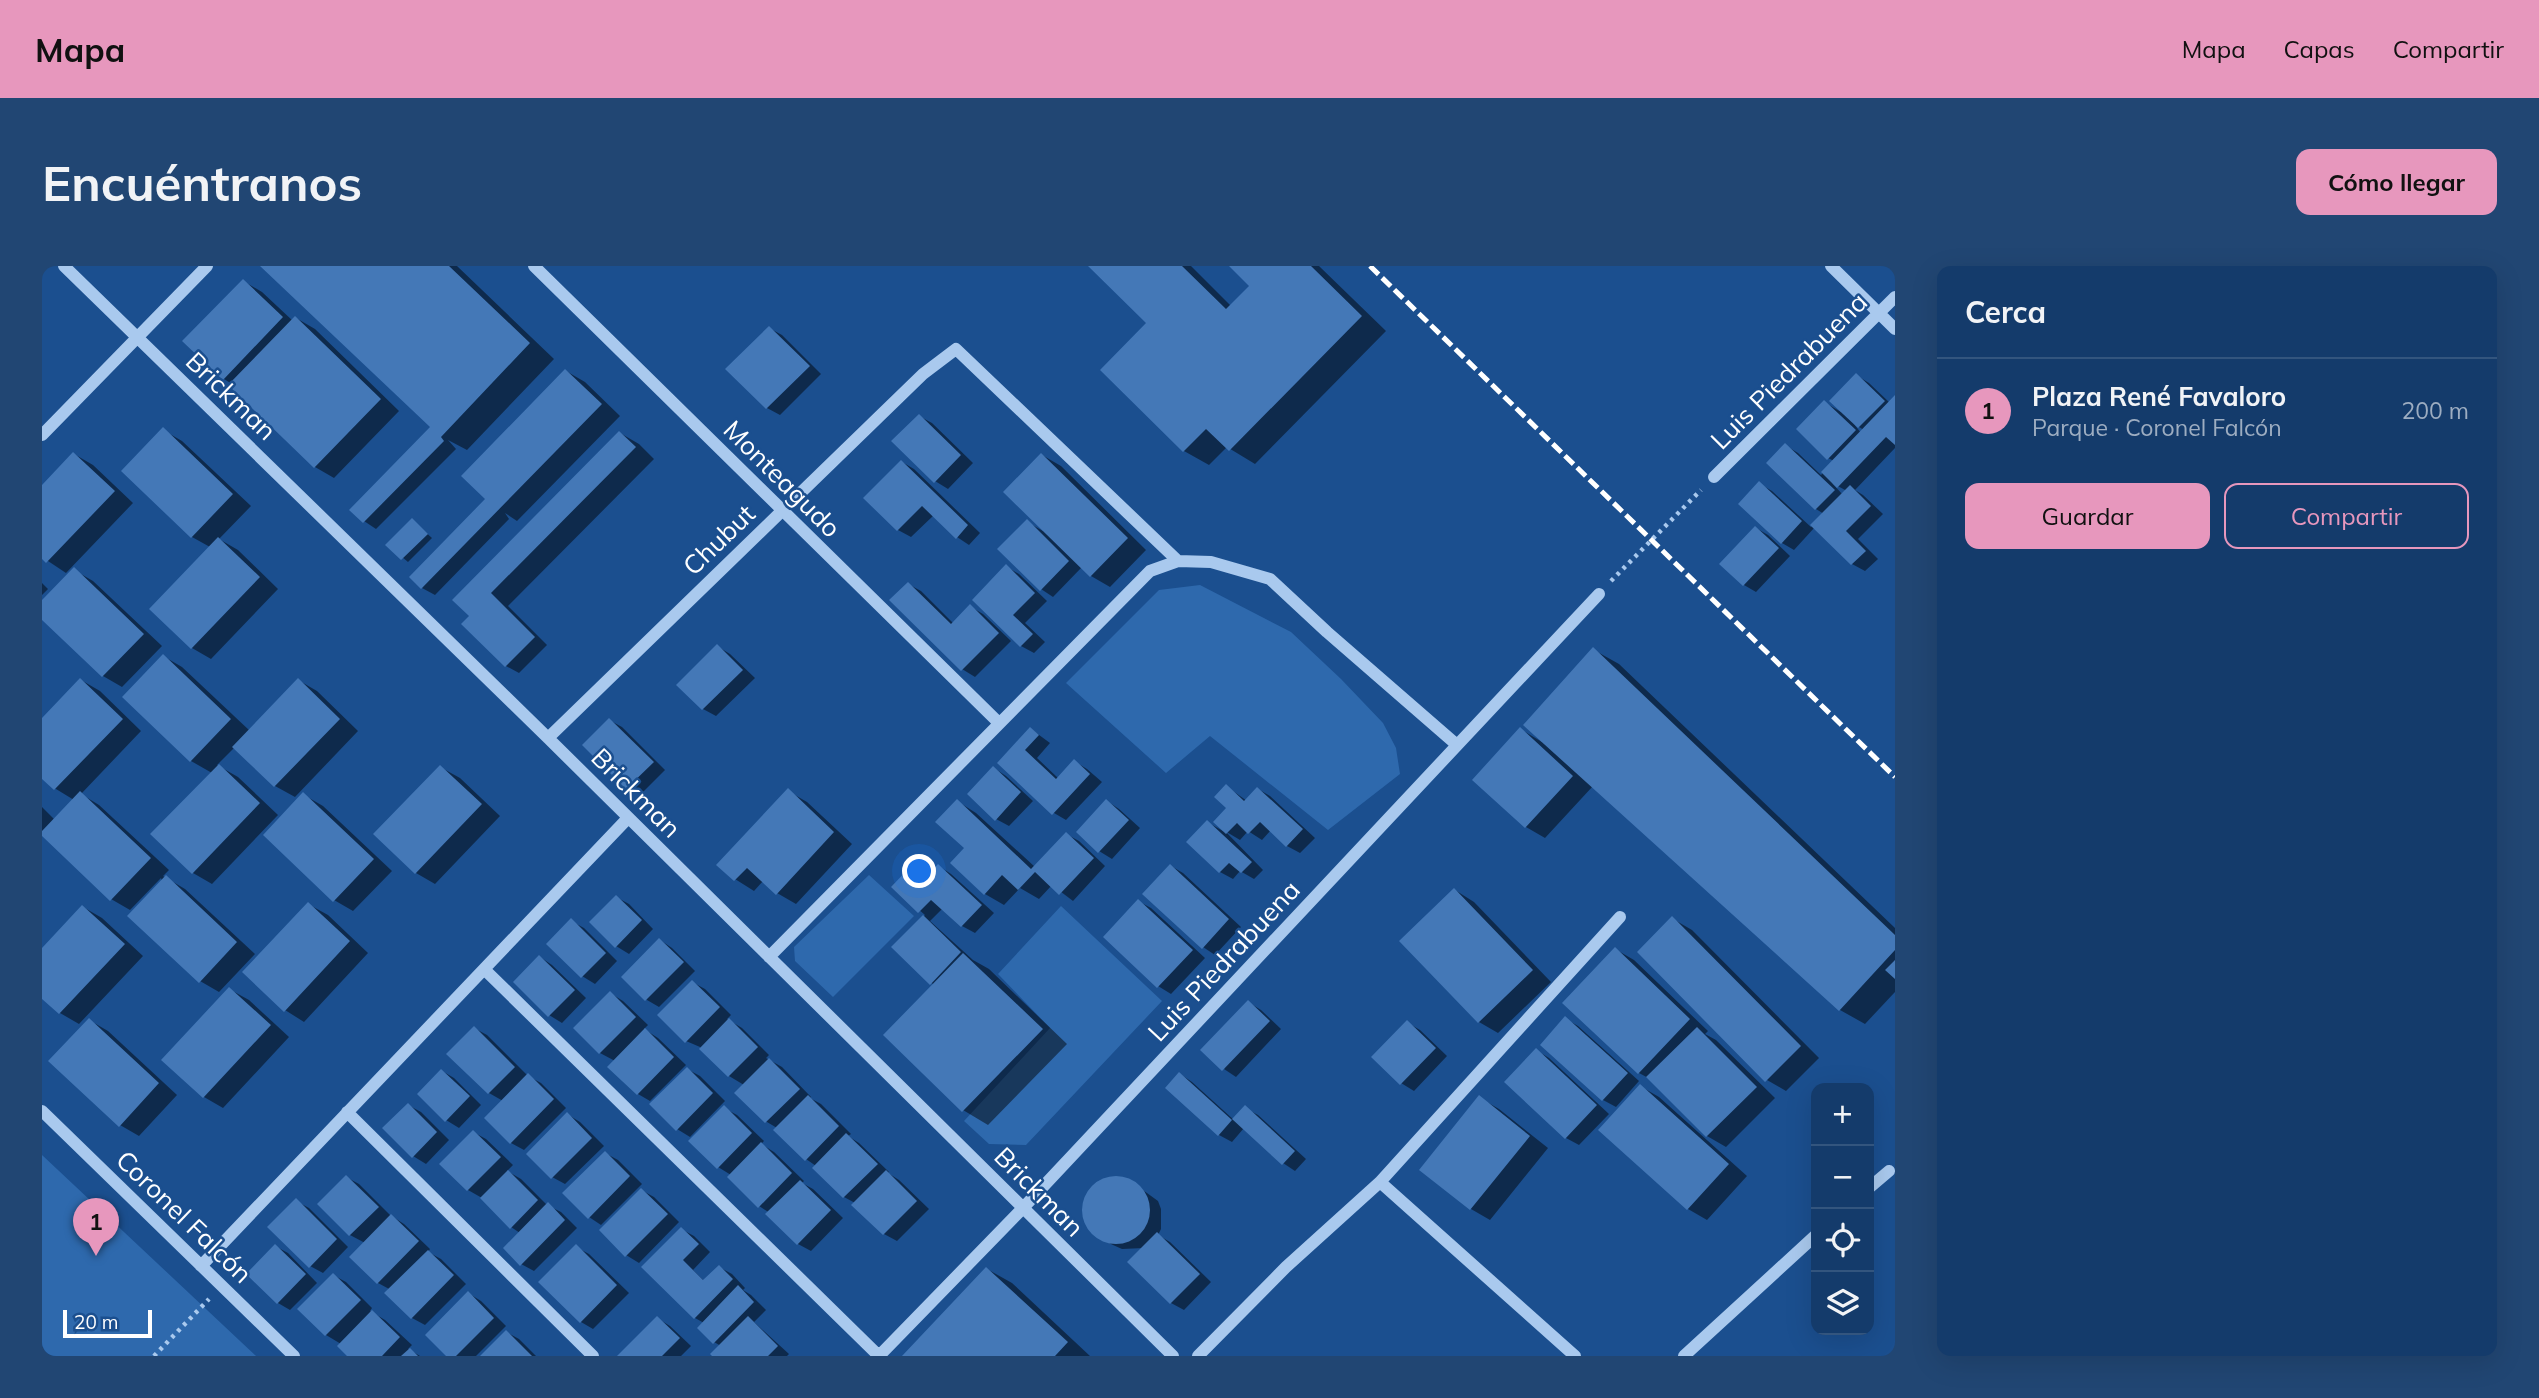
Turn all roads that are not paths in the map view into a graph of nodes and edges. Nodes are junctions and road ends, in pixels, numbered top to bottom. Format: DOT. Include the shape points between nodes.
graph roads {
  1 [pos="64,266"];
  2 [pos="206,266"];
  3 [pos="534,266"];
  4 [pos="1831,266"];
  5 [pos="1895,297"];
  6 [pos="1879,313"];
  7 [pos="1895,329"];
  8 [pos="137,337"];
  9 [pos="42,435"];
  10 [pos="1714,477"];
  11 [pos="782,510"];
  12 [pos="1178,561"];
  13 [pos="1599,594"];
  14 [pos="999,723"];
  15 [pos="548,738"];
  16 [pos="1457,745"];
  17 [pos="628,818"];
  18 [pos="1620,917"];
  19 [pos="769,957"];
  20 [pos="484,969"];
  21 [pos="42,1111"];
  22 [pos="347,1112"];
  23 [pos="1889,1171"];
  24 [pos="1380,1182"];
  25 [pos="1874,1184"];
  26 [pos="1023,1208"];
  27 [pos="1811,1240"];
  28 [pos="201,1266"];
  29 [pos="294,1356"];
  30 [pos="593,1356"];
  31 [pos="879,1356"];
  32 [pos="1173,1356"];
  33 [pos="1198,1356"];
  34 [pos="1575,1356"];
  35 [pos="1684,1356"];
  1 -- 8 [label="street, Brickman"];
  2 -- 8 [label="street"];
  3 -- 11 [label="street, Monteagudo"];
  4 -- 6 [label="street"];
  5 -- 6 [label="street, Luis Piedrabuena"];
  6 -- 7 [label="street"];
  6 -- 10 [label="street, Luis Piedrabuena"];
  8 -- 9 [label="street"];
  8 -- 15 [label="street, Brickman"];
  11 -- 12 [label="street, Chubut" via="923,374 956,349"];
  11 -- 14 [label="street, Monteagudo"];
  11 -- 15 [label="street, Chubut"];
  12 -- 14 [label="street" via="1150,571"];
  12 -- 16 [label="street" via="1211,562 1270,579"];
  13 -- 16 [label="street, Luis Piedrabuena"];
  14 -- 19 [label="street"];
  15 -- 17 [label="street, Brickman"];
  16 -- 26 [label="street, Luis Piedrabuena"];
  17 -- 19 [label="street, Brickman"];
  17 -- 20 [label="street"];
  18 -- 24 [label="street"];
  19 -- 26 [label="street, Brickman"];
  20 -- 22 [label="street"];
  20 -- 31 [label="street"];
  21 -- 28 [label="street, Coronel Falcón"];
  22 -- 28 [label="street"];
  22 -- 30 [label="street"];
  23 -- 25 [label="street"];
  24 -- 33 [label="street" via="1286,1267"];
  24 -- 34 [label="street"];
  26 -- 31 [label="street, Luis Piedrabuena"];
  26 -- 32 [label="street, Brickman"];
  27 -- 35 [label="street"];
  28 -- 29 [label="street, Coronel Falcón"];
}
